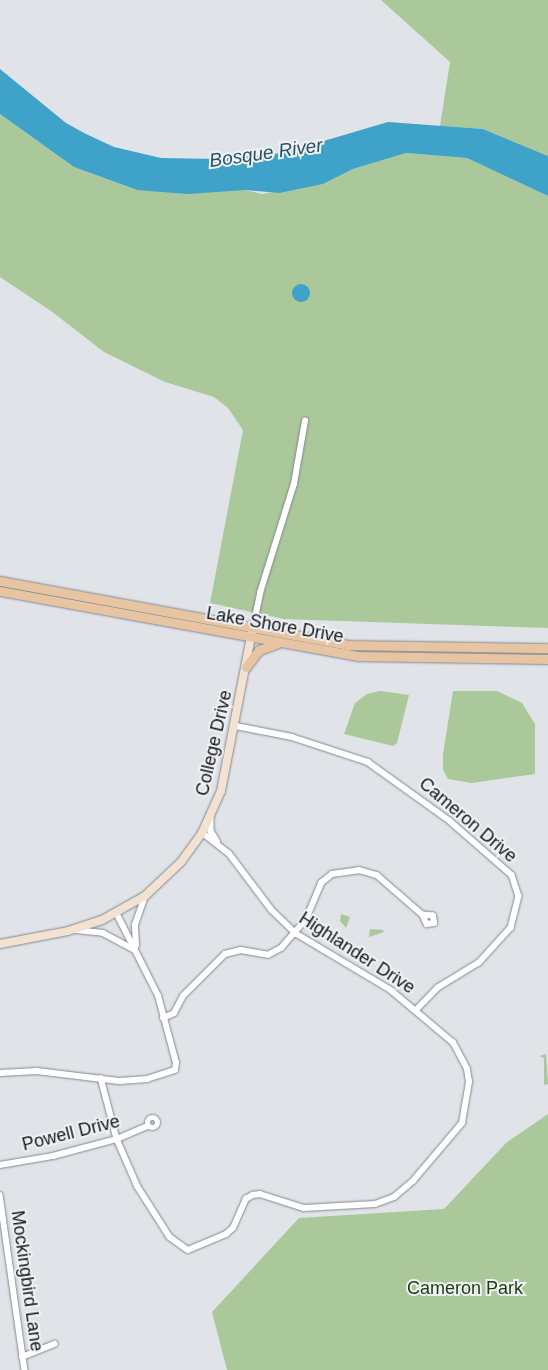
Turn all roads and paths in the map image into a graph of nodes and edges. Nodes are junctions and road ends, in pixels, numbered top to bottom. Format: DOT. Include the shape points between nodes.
graph roads {
  1 [pos="304,421"];
  2 [pos="0,581"];
  3 [pos="0,591"];
  4 [pos="252,631"];
  5 [pos="280,642"];
  6 [pos="546,648"];
  7 [pos="545,659"];
  8 [pos="246,667"];
  9 [pos="236,726"];
  10 [pos="211,816"];
  11 [pos="202,833"];
  12 [pos="220,845"];
  13 [pos="145,896"];
  14 [pos="116,913"];
  15 [pos="423,915"];
  16 [pos="74,930"];
  17 [pos="294,933"];
  18 [pos="0,944"];
  19 [pos="137,951"];
  20 [pos="417,1010"];
  21 [pos="163,1018"];
  22 [pos="0,1073"];
  23 [pos="101,1078"];
  24 [pos="148,1126"];
  25 [pos="117,1139"];
  26 [pos="0,1165"];
  27 [pos="0,1195"];
  28 [pos="54,1344"];
  29 [pos="22,1357"];
  30 [pos="25,1370"];
  1 -- 4 [label="street" via="294,484 260,593"];
  2 -- 4 [label="main road, Lake Shore Drive"];
  3 -- 4 [label="main road, Lake Shore Drive"];
  4 -- 5 [label="main road, Lake Shore Drive"];
  4 -- 6 [label="main road, Lake Shore Drive" via="362,646"];
  4 -- 8 [label="street, College Drive"];
  5 -- 7 [label="main road, Lake Shore Drive" via="371,657"];
  5 -- 8 [label="main road" via="259,650"];
  8 -- 9 [label="street, College Drive"];
  9 -- 10 [label="street, College Drive" via="226,777"];
  9 -- 20 [label="street, Cameron Drive" via="284,735 368,762 450,821 512,875 519,896 511,928 479,963 438,988"];
  10 -- 11 [label="street, College Drive"];
  10 -- 12 [label="street, Highlander Drive" via="211,830"];
  11 -- 12 [label="street, Highlander Drive"];
  11 -- 13 [label="street, College Drive" via="180,862"];
  12 -- 17 [label="street, Highlander Drive" via="272,911"];
  13 -- 14 [label="street, College Drive"];
  13 -- 19 [label="street" via="135,926"];
  14 -- 16 [label="street, College Drive"];
  14 -- 19 [label="street"];
  15 -- 17 [label="street" via="377,875 350,870 332,874 321,883 311,910"];
  16 -- 18 [label="street, College Drive"];
  16 -- 19 [label="street" via="103,933"];
  17 -- 20 [label="street, Highlander Drive" via="373,979"];
  17 -- 21 [label="street" via="281,948 268,954 241,950 225,954 183,996 174,1013"];
  19 -- 21 [label="street" via="158,996"];
  20 -- 25 [label="street, Highlander Drive" via="453,1043 462,1057 469,1082 468,1099 458,1128 407,1187 386,1201 304,1208 260,1194 253,1195 246,1199 233,1228 226,1234 188,1250 179,1247 152,1213"];
  21 -- 23 [label="street" via="176,1063 175,1070 147,1079"];
  22 -- 23 [label="street" via="37,1070"];
  23 -- 25 [label="street, Highlander Drive"];
  24 -- 25 [label="street, Powell Drive"];
  25 -- 26 [label="street, Powell Drive" via="53,1156"];
  27 -- 29 [label="street, Mockingbird Lane"];
  28 -- 29 [label="street"];
  29 -- 30 [label="street, Mockingbird Lane"];
}
